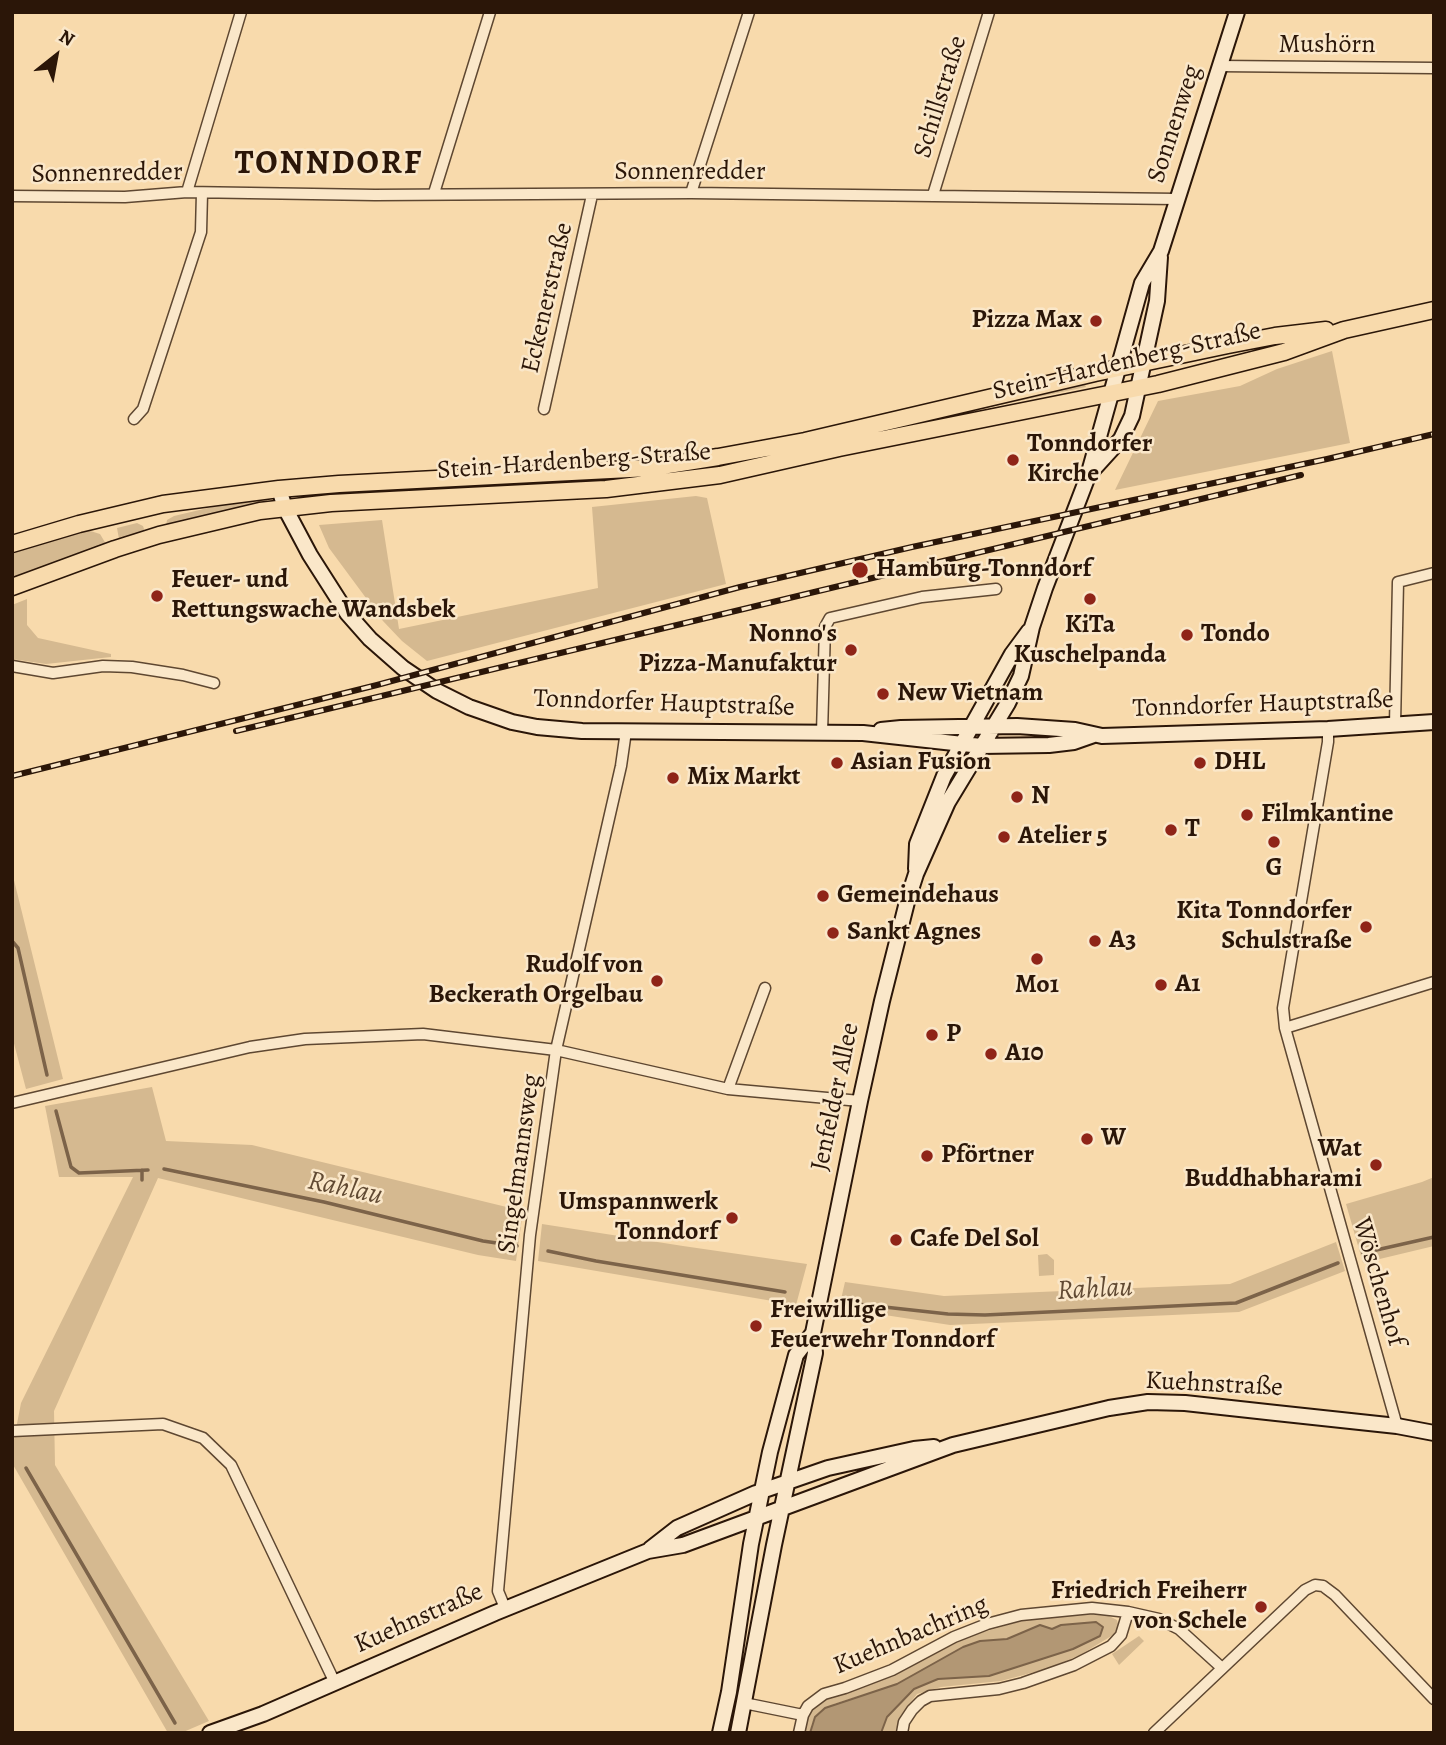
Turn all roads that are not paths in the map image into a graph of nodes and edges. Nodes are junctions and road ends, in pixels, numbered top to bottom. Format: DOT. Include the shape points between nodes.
graph roads {
  1 [pos="241,12"];
  2 [pos="490,12"];
  3 [pos="748,12"];
  4 [pos="989,12"];
  5 [pos="1237,12"];
  6 [pos="1219,66"];
  7 [pos="1434,68"];
  8 [pos="187,192"];
  9 [pos="202,193"];
  10 [pos="434,193"];
  11 [pos="691,193"];
  12 [pos="592,195"];
  13 [pos="933,195"];
  14 [pos="12,196"];
  15 [pos="1177,199"];
  16 [pos="1161,251"];
  17 [pos="1434,310"];
  18 [pos="1345,330"];
  19 [pos="1144,363"];
  20 [pos="1117,369"];
  21 [pos="1140,388"];
  22 [pos="1110,394"];
  23 [pos="544,409"];
  24 [pos="134,419"];
  25 [pos="1088,476"];
  26 [pos="279,489"];
  27 [pos="285,508"];
  28 [pos="12,544"];
  29 [pos="1434,573"];
  30 [pos="12,587"];
  31 [pos="996,589"];
  32 [pos="1032,627"];
  33 [pos="12,666"];
  34 [pos="214,683"];
  35 [pos="1434,722"];
  36 [pos="1395,724"];
  37 [pos="994,726"];
  38 [pos="972,728"];
  39 [pos="1328,729"];
  40 [pos="626,732"];
  41 [pos="822,733"];
  42 [pos="863,733"];
  43 [pos="1094,735"];
  44 [pos="961,745"];
  45 [pos="981,746"];
  46 [pos="916,874"];
  47 [pos="1434,982"];
  48 [pos="765,988"];
  49 [pos="1285,1028"];
  50 [pos="556,1050"];
  51 [pos="728,1089"];
  52 [pos="860,1101"];
  53 [pos="12,1103"];
  54 [pos="813,1334"];
  55 [pos="1396,1426"];
  56 [pos="12,1431"];
  57 [pos="1434,1433"];
  58 [pos="953,1445"];
  59 [pos="788,1482"];
  60 [pos="762,1490"];
  61 [pos="782,1508"];
  62 [pos="757,1517"];
  63 [pos="648,1550"];
  64 [pos="505,1608"];
  65 [pos="1128,1612"];
  66 [pos="1222,1668"];
  67 [pos="335,1683"];
  68 [pos="729,1692"];
  69 [pos="1434,1699"];
  70 [pos="744,1703"];
  71 [pos="803,1715"];
  72 [pos="210,1733"];
  73 [pos="720,1733"];
  74 [pos="738,1733"];
  75 [pos="799,1733"];
  76 [pos="902,1733"];
  77 [pos="1153,1733"];
  1 -- 8 [label="street"];
  2 -- 10 [label="street"];
  3 -- 11 [label="street"];
  4 -- 13 [label="street, Schillstraße"];
  5 -- 6 [label="main road, Sonnenweg"];
  6 -- 7 [label="street, Mushörn"];
  6 -- 15 [label="main road, Sonnenweg"];
  8 -- 9 [label="street, Sonnenredder"];
  8 -- 14 [label="street, Sonnenredder" via="125,197"];
  9 -- 10 [label="street, Sonnenredder"];
  9 -- 24 [label="street, Sonnenredder" via="201,232 143,409"];
  10 -- 12 [label="street, Sonnenredder"];
  11 -- 12 [label="street, Sonnenredder"];
  11 -- 13 [label="street, Sonnenredder"];
  12 -- 23 [label="street, Eckenerstraße"];
  13 -- 15 [label="street, Sonnenredder"];
  15 -- 16 [label="main road, Sonnenweg"];
  16 -- 19 [label="main road, Sonnenweg" via="1157,301"];
  16 -- 20 [label="main road, Sonnenweg" via="1142,283"];
  17 -- 18 [label="main road, Stein-Hardenberg-Straße"];
  18 -- 19 [label="main road, Stein-Hardenberg-Straße" via="1275,336"];
  18 -- 21 [label="main road, Stein-Hardenberg-Straße" via="1284,352"];
  19 -- 20 [label="main road, Stein-Hardenberg-Straße"];
  19 -- 21 [label="main road, Sonnenweg"];
  20 -- 22 [label="main road, Sonnenweg"];
  20 -- 26 [label="main road, Stein-Hardenberg-Straße" via="805,441 649,468"];
  21 -- 22 [label="main road, Stein-Hardenberg-Straße"];
  21 -- 25 [label="main road, Sonnenweg" via="1121,439"];
  22 -- 25 [label="main road, Sonnenweg"];
  22 -- 27 [label="main road, Stein-Hardenberg-Straße" via="709,477 606,489"];
  25 -- 32 [label="main road, Sonnenweg"];
  26 -- 27 [label="main road, Tonndorfer Hauptstraße"];
  26 -- 28 [label="main road, Stein-Hardenberg-Straße" via="163,504"];
  27 -- 30 [label="main road, Stein-Hardenberg-Straße" via="159,535"];
  27 -- 40 [label="main road, Tonndorfer Hauptstraße" via="347,613 380,649 415,677 459,702 512,722"];
  29 -- 36 [label="street" via="1398,582"];
  31 -- 41 [label="street" via="922,597 830,618 825,627"];
  32 -- 37 [label="main road, Sonnenweg" via="1021,676"];
  32 -- 38 [label="main road, Sonnenweg"];
  33 -- 34 [label="street" via="53,673 132,667"];
  35 -- 36 [label="main road, Tonndorfer Hauptstraße"];
  36 -- 39 [label="main road, Tonndorfer Hauptstraße"];
  37 -- 38 [label="main road, Tonndorfer Hauptstraße"];
  37 -- 43 [label="main road, Tonndorfer Hauptstraße"];
  37 -- 45 [label="main road, Sonnenweg"];
  38 -- 42 [label="main road, Tonndorfer Hauptstraße"];
  38 -- 44 [label="main road, Jenfelder Allee"];
  39 -- 43 [label="main road, Tonndorfer Hauptstraße"];
  39 -- 49 [label="street, Wöschenhof" via="1285,989"];
  40 -- 41 [label="main road, Tonndorfer Hauptstraße"];
  40 -- 50 [label="street, Singelmannsweg"];
  41 -- 42 [label="main road, Tonndorfer Hauptstraße"];
  42 -- 44 [label="main road, Tonndorfer Hauptstraße"];
  43 -- 45 [label="main road, Tonndorfer Hauptstraße" via="1049,745"];
  44 -- 45 [label="main road, Tonndorfer Hauptstraße"];
  44 -- 46 [label="main road, Jenfelder Allee" via="917,844"];
  45 -- 46 [label="main road, Jenfelder Allee" via="948,802"];
  46 -- 52 [label="main road, Jenfelder Allee"];
  47 -- 49 [label="street"];
  48 -- 51 [label="street"];
  49 -- 55 [label="street, Wöschenhof"];
  50 -- 51 [label="street"];
  50 -- 53 [label="street" via="423,1034 305,1039 250,1047"];
  50 -- 64 [label="street, Singelmannsweg" via="530,1234 498,1591"];
  51 -- 52 [label="street"];
  52 -- 54 [label="main road, Jenfelder Allee"];
  54 -- 59 [label="main road, Jenfelder Allee" via="815,1353"];
  54 -- 60 [label="main road, Jenfelder Allee" via="796,1355"];
  55 -- 57 [label="main road, Kuehnstraße"];
  55 -- 58 [label="main road, Kuehnstraße" via="1148,1402"];
  56 -- 67 [label="street" via="163,1424 203,1438 231,1465"];
  58 -- 59 [label="main road, Kuehnstraße" via="828,1468"];
  58 -- 61 [label="main road, Kuehnstraße"];
  59 -- 60 [label="main road, Kuehnstraße"];
  59 -- 61 [label="main road, Jenfelder Allee"];
  60 -- 62 [label="main road, Jenfelder Allee"];
  60 -- 63 [label="main road, Kuehnstraße" via="677,1528"];
  61 -- 62 [label="main road, Kuehnstraße"];
  61 -- 70 [label="main road, Jenfelder Allee"];
  62 -- 63 [label="main road, Kuehnstraße" via="683,1545"];
  62 -- 68 [label="main road, Jenfelder Allee"];
  63 -- 64 [label="main road, Kuehnstraße"];
  64 -- 67 [label="main road, Kuehnstraße"];
  65 -- 66 [label="street, Kuehnbachring" via="1169,1622"];
  65 -- 71 [label="street, Kuehnbachring" via="1065,1609 987,1623 883,1674 824,1694"];
  65 -- 76 [label="street" via="1121,1635 1111,1646 1023,1683 930,1696 912,1710"];
  66 -- 69 [label="street" via="1305,1590 1318,1585 1335,1595"];
  66 -- 77 [label="street"];
  67 -- 72 [label="main road, Kuehnstraße"];
  68 -- 70 [label="main road"];
  68 -- 73 [label="main road, Jenfelder Allee"];
  70 -- 71 [label="street"];
  70 -- 74 [label="main road, Jenfelder Allee"];
  71 -- 75 [label="street"];
}
